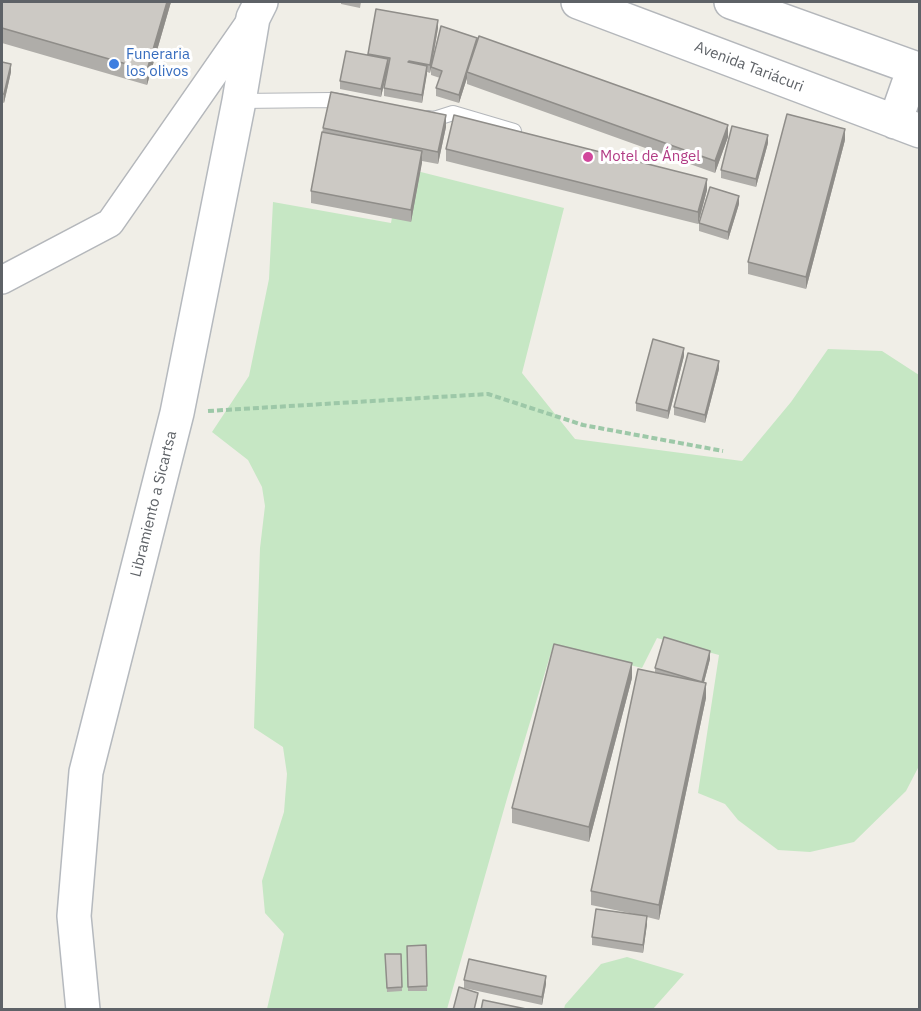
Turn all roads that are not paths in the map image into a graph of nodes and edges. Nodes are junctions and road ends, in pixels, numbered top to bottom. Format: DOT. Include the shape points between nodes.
graph roads {
  1 [pos="578,2"];
  2 [pos="731,2"];
  3 [pos="257,10"];
  4 [pos="917,69"];
  5 [pos="239,101"];
  6 [pos="354,104"];
  7 [pos="411,115"];
  8 [pos="907,127"];
  9 [pos="530,135"];
  10 [pos="2,280"];
  11 [pos="83,1010"];
  1 -- 8 [label="main road, Avenida Tariácuri"];
  2 -- 4 [label="main road"];
  3 -- 5 [label="main road, Libramiento a Sicartsa"];
  3 -- 10 [label="street" via="110,223"];
  4 -- 8 [label="main road"];
  5 -- 6 [label="lane" via="332,100"];
  5 -- 11 [label="main road, Libramiento a Sicartsa" via="177,413 86,772 74,916"];
  7 -- 9 [label="lane" via="434,119 453,113"];
}
